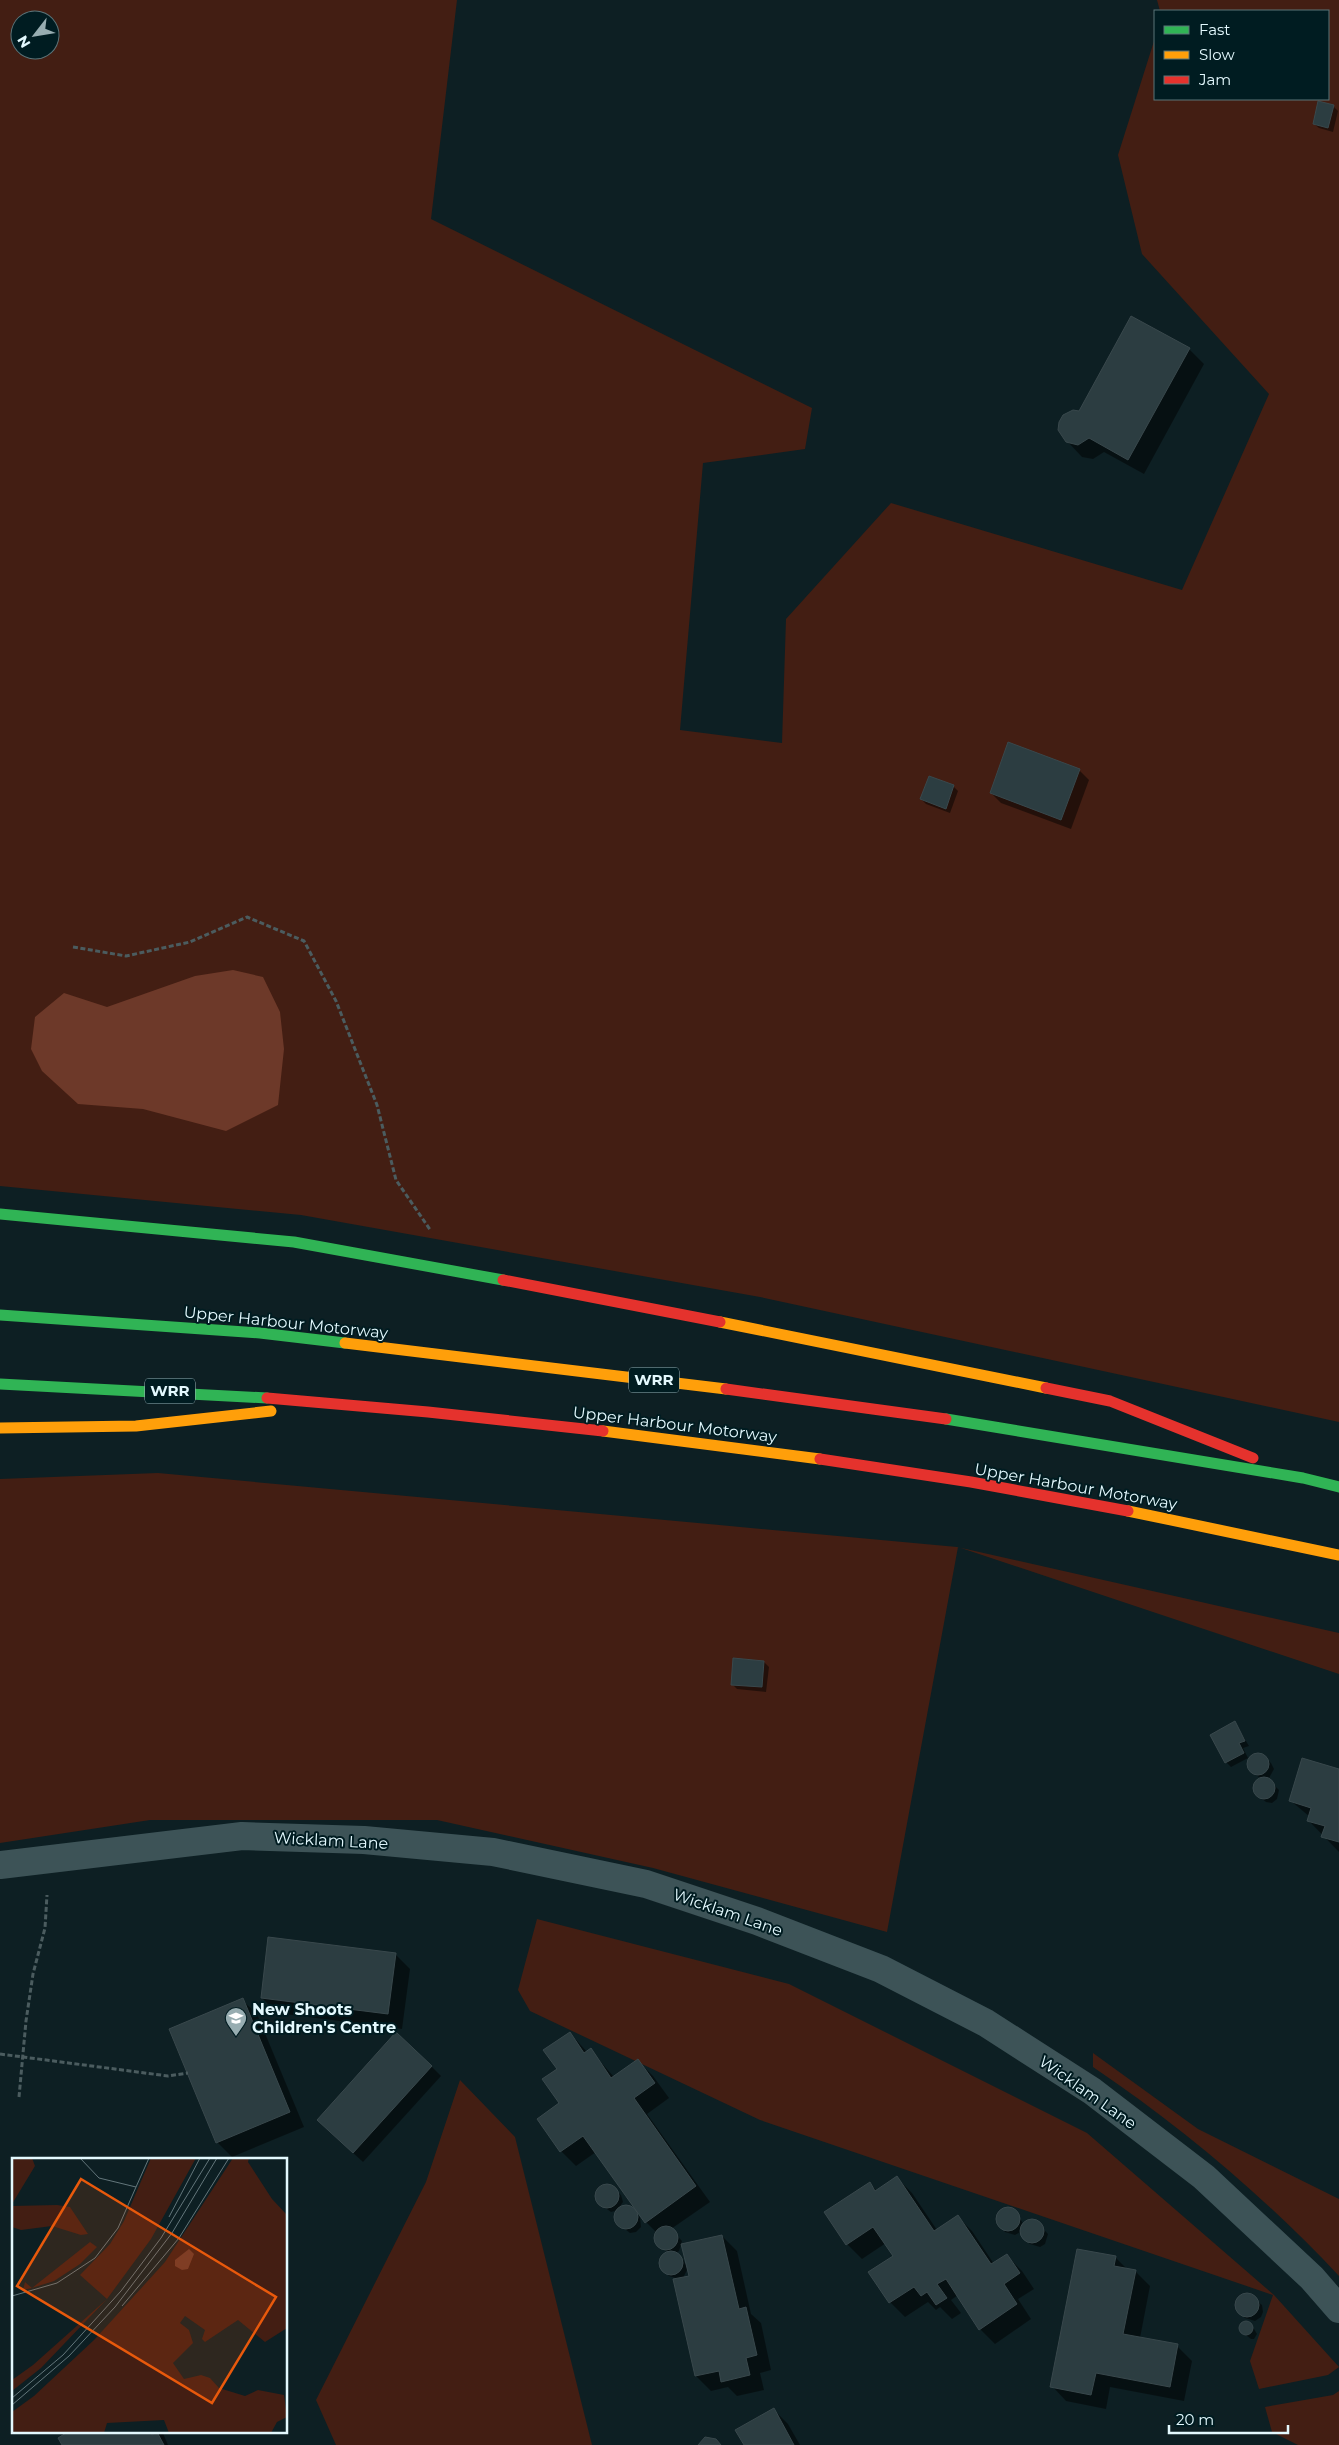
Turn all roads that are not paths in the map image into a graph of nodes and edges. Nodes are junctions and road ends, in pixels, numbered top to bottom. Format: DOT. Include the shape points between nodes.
graph roads {
  1 [pos="0,1214"];
  2 [pos="0,1315"];
  3 [pos="0,1384"];
  4 [pos="339,1403"];
  5 [pos="0,1428"];
  6 [pos="1303,1478"];
  7 [pos="1339,1487"];
  8 [pos="1339,1555"];
  9 [pos="0,1865"];
  10 [pos="1339,2309"];
  1 -- 6 [label="highway" via="294,1242 545,1287 1110,1401"];
  2 -- 6 [label="highway, Upper Harbour Motorway / WRR" via="260,1333 722,1388 991,1426"];
  3 -- 4 [label="highway, Upper Harbour Motorway / WRR" via="96,1386"];
  4 -- 5 [label="highway" via="136,1426"];
  4 -- 8 [label="highway, Upper Harbour Motorway / WRR" via="565,1426 803,1457 1065,1498"];
  6 -- 7 [label="highway, Upper Harbour Motorway / WRR"];
  9 -- 10 [label="street, Wicklam Lane" via="242,1836 364,1840 493,1852 646,1884 757,1920 881,1969 986,2022 1092,2091 1204,2177 1312,2278"];
}
